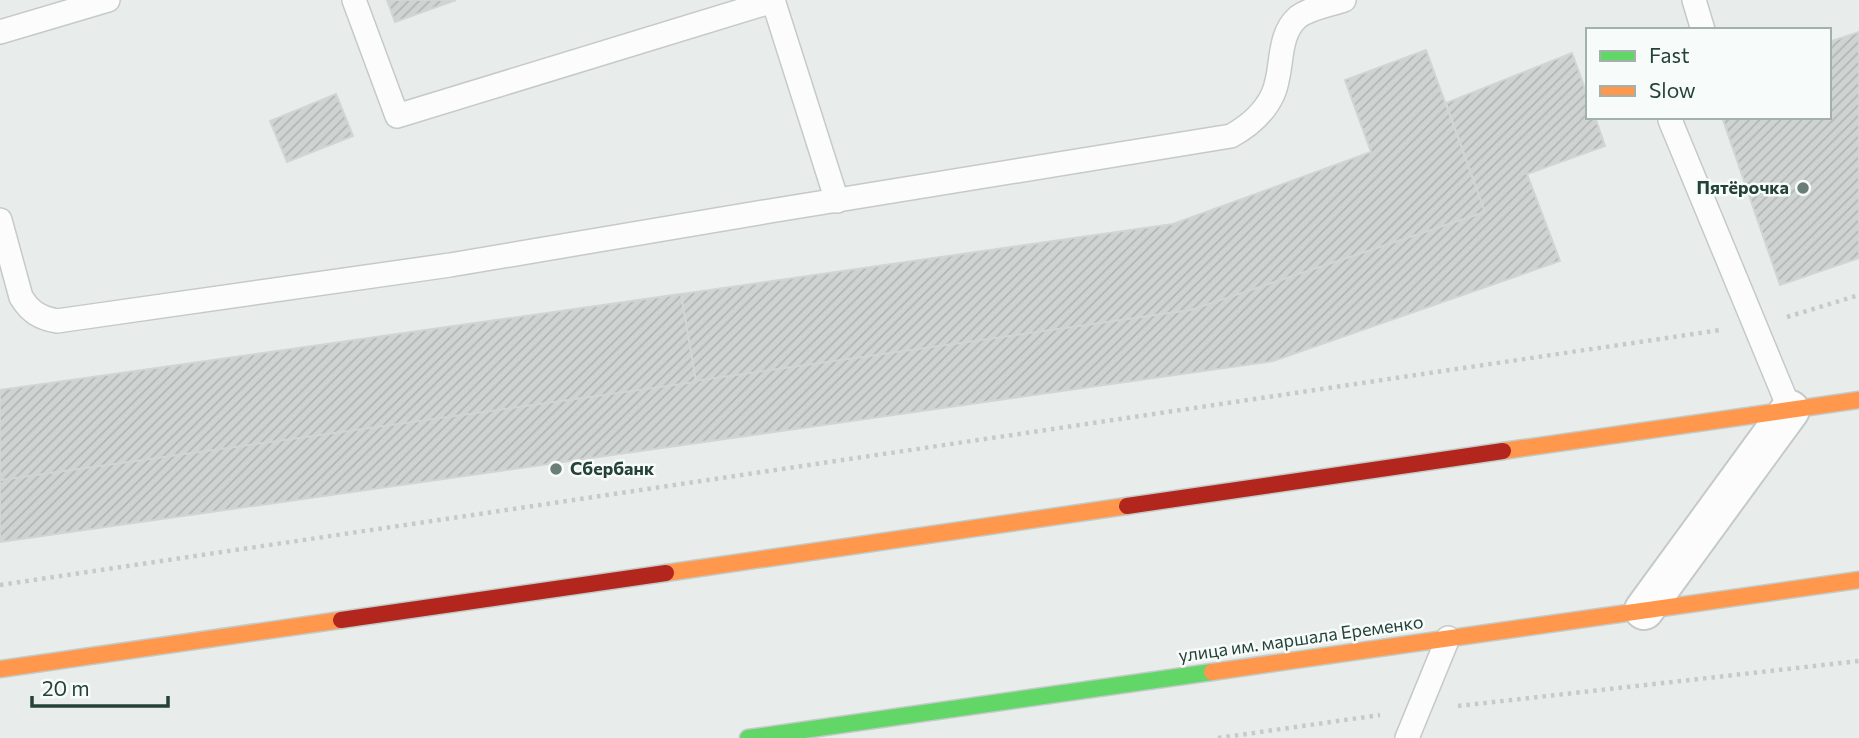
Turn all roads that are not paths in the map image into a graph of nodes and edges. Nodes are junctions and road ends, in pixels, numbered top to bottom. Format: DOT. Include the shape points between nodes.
graph roads {
  1 [pos="108,0"];
  2 [pos="354,0"];
  3 [pos="773,0"];
  4 [pos="1345,0"];
  5 [pos="1694,0"];
  6 [pos="1702,28"];
  7 [pos="0,32"];
  8 [pos="1671,119"];
  9 [pos="837,201"];
  10 [pos="0,220"];
  11 [pos="1859,400"];
  12 [pos="1790,410"];
  13 [pos="1859,580"];
  14 [pos="1644,610"];
  15 [pos="1448,638"];
  16 [pos="0,670"];
  17 [pos="754,738"];
  18 [pos="1407,738"];
  1 -- 7 [label="lane"];
  2 -- 3 [label="lane" via="397,116"];
  3 -- 9 [label="lane"];
  4 -- 9 [label="lane" via="1296,19 1285,38 1273,93 1259,116 1231,136"];
  5 -- 6 [label="lane"];
  8 -- 12 [label="lane"];
  9 -- 10 [label="lane" via="450,265 57,321 28,309 21,298"];
  11 -- 12 [label="main road"];
  12 -- 14 [label="street"];
  12 -- 16 [label="main road"];
  13 -- 14 [label="main road, улица им. маршала Еременко"];
  14 -- 15 [label="main road, улица им. маршала Еременко"];
  15 -- 17 [label="main road, улица им. маршала Еременко"];
  15 -- 18 [label="lane"];
}
